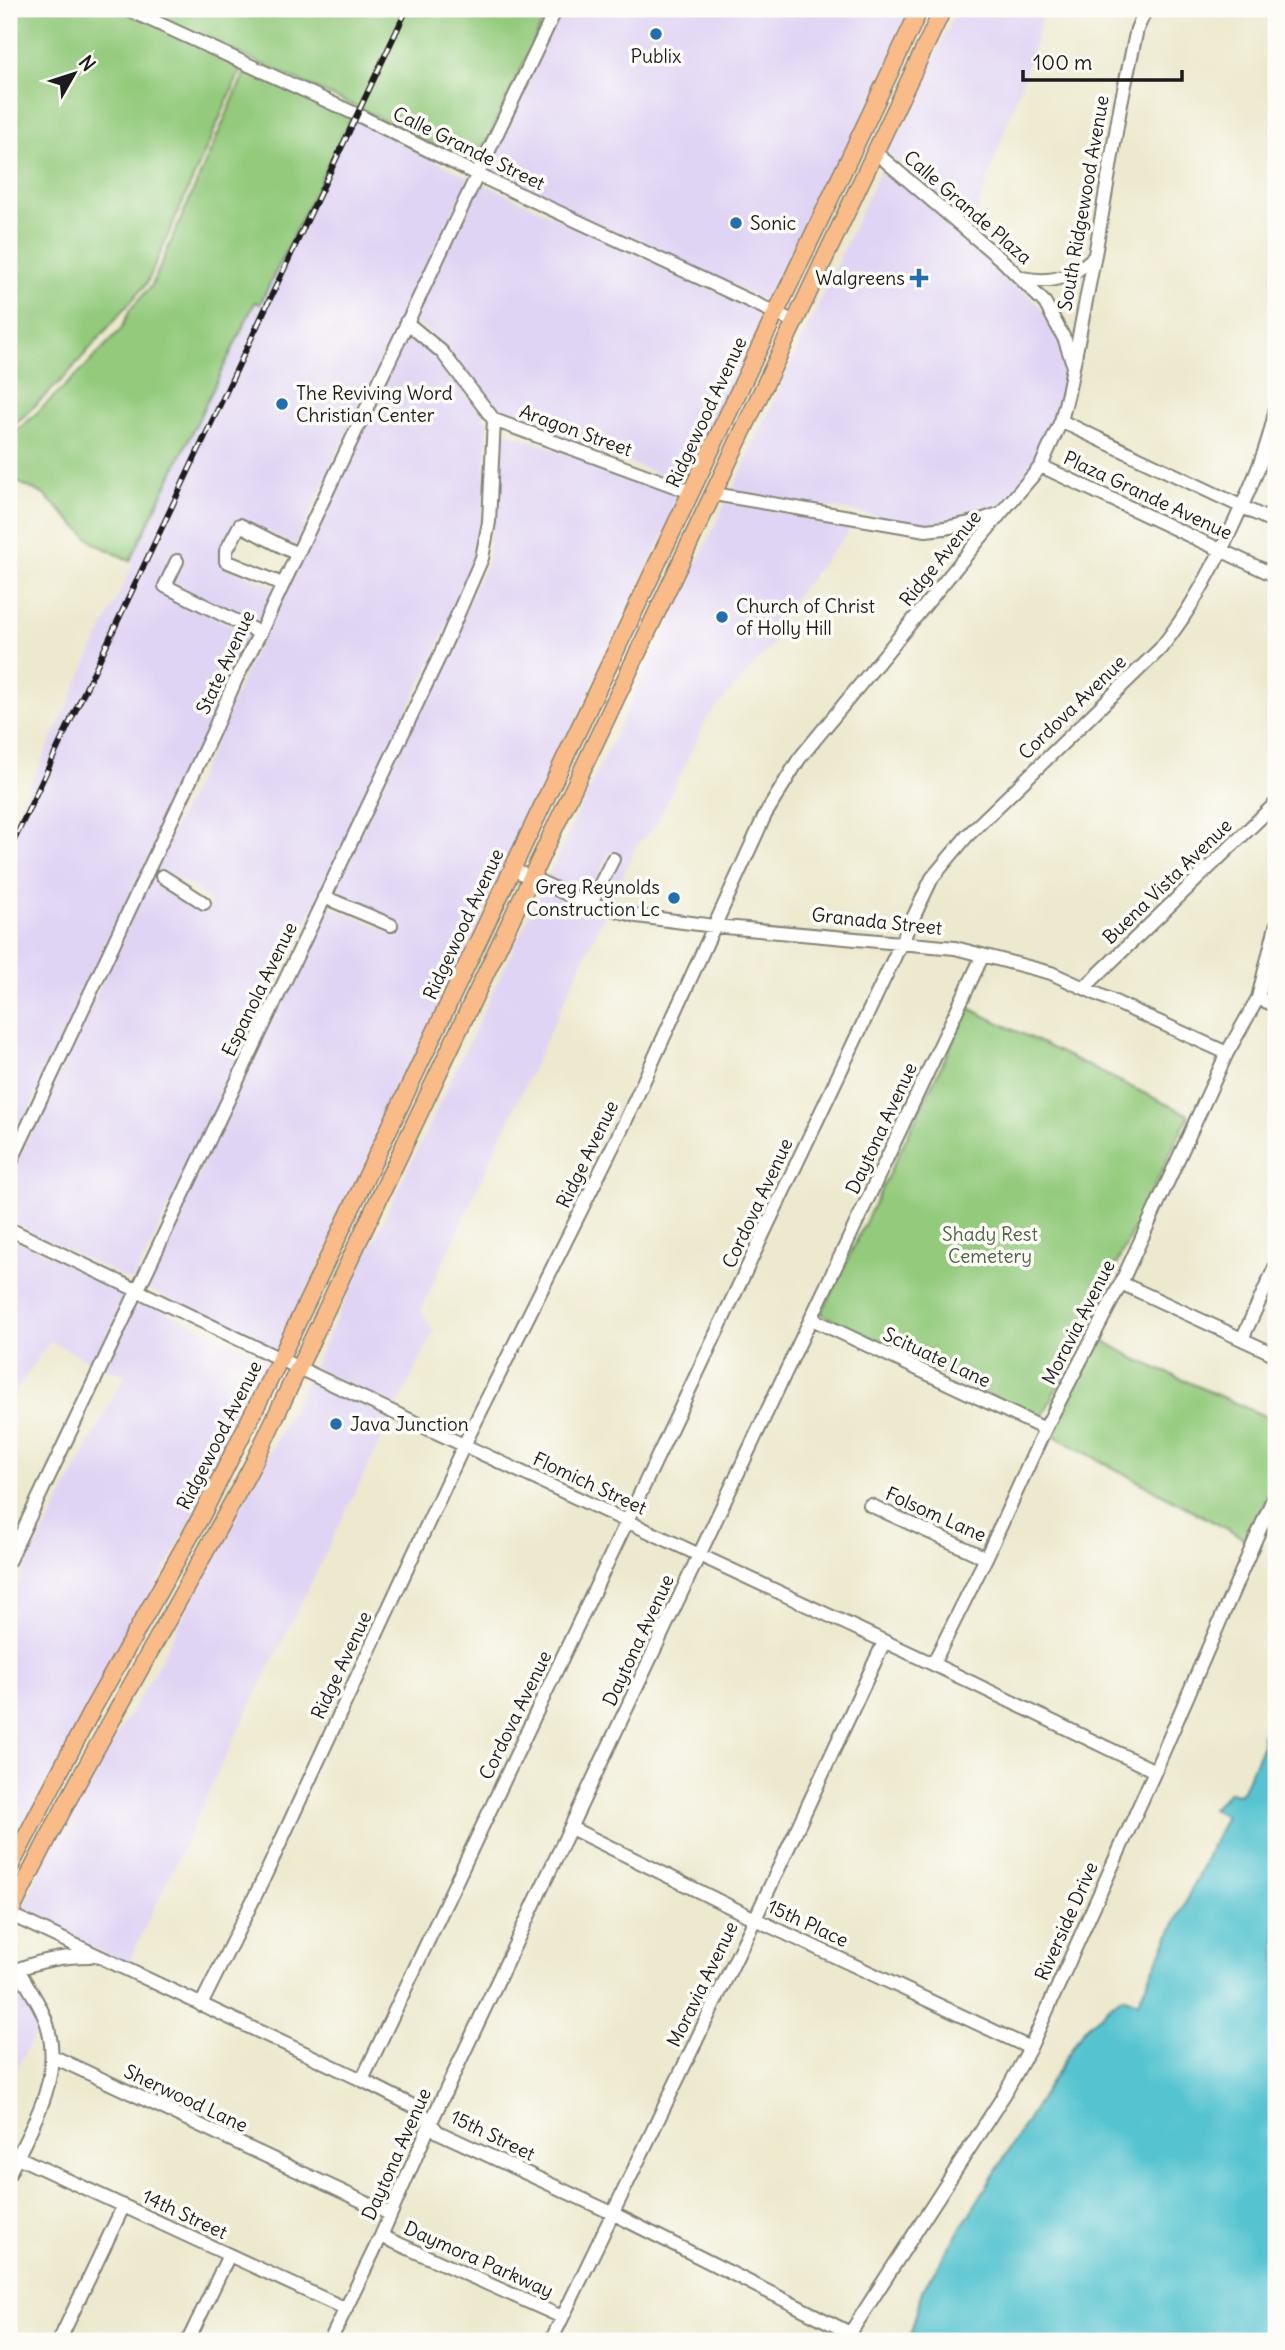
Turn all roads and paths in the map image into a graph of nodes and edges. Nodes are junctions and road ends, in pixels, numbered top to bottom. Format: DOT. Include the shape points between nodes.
graph roads {
  1 [pos="127,9"];
  2 [pos="556,9"];
  3 [pos="920,9"];
  4 [pos="943,9"];
  5 [pos="1146,9"];
  6 [pos="875,152"];
  7 [pos="478,175"];
  8 [pos="1094,257"];
  9 [pos="1022,278"];
  10 [pos="776,313"];
  11 [pos="406,322"];
  12 [pos="795,322"];
  13 [pos="1073,365"];
  14 [pos="1276,407"];
  15 [pos="494,420"];
  16 [pos="1061,421"];
  17 [pos="1041,466"];
  18 [pos="691,492"];
  19 [pos="713,494"];
  20 [pos="1242,506"];
  21 [pos="1001,513"];
  22 [pos="1276,523"];
  23 [pos="1222,550"];
  24 [pos="297,554"];
  25 [pos="177,561"];
  26 [pos="1276,576"];
  27 [pos="282,584"];
  28 [pos="260,633"];
  29 [pos="1276,803"];
  30 [pos="613,859"];
  31 [pos="512,869"];
  32 [pos="162,876"];
  33 [pos="532,878"];
  34 [pos="324,897"];
  35 [pos="591,902"];
  36 [pos="204,903"];
  37 [pos="391,925"];
  38 [pos="714,926"];
  39 [pos="1276,926"];
  40 [pos="900,942"];
  41 [pos="982,957"];
  42 [pos="1085,987"];
  43 [pos="1258,998"];
  44 [pos="1276,1006"];
  45 [pos="1227,1053"];
  46 [pos="9,1166"];
  47 [pos="9,1228"];
  48 [pos="1276,1265"];
  49 [pos="1121,1283"];
  50 [pos="136,1290"];
  51 [pos="812,1319"];
  52 [pos="1242,1339"];
  53 [pos="1276,1355"];
  54 [pos="281,1359"];
  55 [pos="300,1368"];
  56 [pos="1045,1429"];
  57 [pos="464,1446"];
  58 [pos="1276,1492"];
  59 [pos="870,1505"];
  60 [pos="628,1522"];
  61 [pos="699,1556"];
  62 [pos="986,1558"];
  63 [pos="9,1559"];
  64 [pos="884,1642"];
  65 [pos="933,1664"];
  66 [pos="1155,1771"];
  67 [pos="571,1828"];
  68 [pos="9,1869"];
  69 [pos="9,1915"];
  70 [pos="755,1919"];
  71 [pos="95,1955"];
  72 [pos="13,1971"];
  73 [pos="201,2005"];
  74 [pos="1030,2048"];
  75 [pos="52,2056"];
  76 [pos="362,2080"];
  77 [pos="431,2122"];
  78 [pos="13,2155"];
  79 [pos="9,2174"];
  80 [pos="123,2207"];
  81 [pos="612,2213"];
  82 [pos="390,2214"];
  83 [pos="381,2236"];
  84 [pos="229,2255"];
  85 [pos="346,2309"];
  86 [pos="562,2317"];
  87 [pos="848,2337"];
  88 [pos="59,2341"];
  89 [pos="188,2341"];
  90 [pos="330,2341"];
  91 [pos="551,2341"];
  1 -- 7 [label="street, Calle Grande Street"];
  2 -- 7 [label="street, State Avenue"];
  3 -- 10 [label="main road, Ridgewood Avenue"];
  4 -- 6 [label="main road"];
  5 -- 8 [label="street, South Ridgewood Avenue" via="1137,29 1121,103"];
  6 -- 9 [label="street, Calle Grande Plaza"];
  6 -- 12 [label="main road"];
  7 -- 10 [label="street, Calle Grande Street"];
  7 -- 11 [label="street, State Avenue"];
  8 -- 9 [label="street" via="1056,280"];
  8 -- 13 [label="street, South Ridgewood Avenue"];
  9 -- 13 [label="street, Calle Grande Plaza" via="1056,321"];
  10 -- 12 [label="street, Calle Grande Street"];
  10 -- 18 [label="main road, Ridgewood Avenue"];
  11 -- 15 [label="street, Aragon Street" via="442,352"];
  11 -- 24 [label="street, State Avenue"];
  12 -- 19 [label="main road"];
  13 -- 16 [label="street, Ridge Avenue"];
  14 -- 20 [label="street, Cordova Avenue" via="1261,464"];
  15 -- 18 [label="street, Aragon Street"];
  15 -- 34 [label="street, Espanola Avenue" via="489,522 482,558"];
  16 -- 17 [label="street, Ridge Avenue"];
  16 -- 20 [label="street, Plaza Grande Avenue"];
  17 -- 21 [label="street, Ridge Avenue"];
  17 -- 23 [label="street, Plaza Grande Avenue"];
  18 -- 31 [label="main road, Ridgewood Avenue"];
  19 -- 21 [label="street" via="926,530 950,529"];
  19 -- 33 [label="main road"];
  20 -- 22 [label="street, Plaza Grande Avenue"];
  20 -- 23 [label="street, Cordova Avenue"];
  21 -- 38 [label="street, Ridge Avenue" via="799,759 765,815"];
  23 -- 26 [label="street, Plaza Grande Avenue"];
  23 -- 40 [label="street, Cordova Avenue" via="1185,617 1160,649 967,836 941,867"];
  24 -- 27 [label="street, State Avenue"];
  24 -- 27 [label="street" via="240,525 226,551 226,561"];
  25 -- 28 [label="street" via="165,586"];
  27 -- 28 [label="street, State Avenue"];
  28 -- 46 [label="street, State Avenue"];
  29 -- 42 [label="street, Buena Vista Avenue"];
  30 -- 35 [label="street"];
  31 -- 33 [label="street, Granada Street"];
  31 -- 54 [label="main road, Ridgewood Avenue"];
  32 -- 36 [label="street"];
  33 -- 35 [label="street, Granada Street"];
  33 -- 55 [label="main road"];
  34 -- 37 [label="street"];
  34 -- 50 [label="street, Espanola Avenue"];
  35 -- 38 [label="street, Granada Street" via="637,916"];
  38 -- 40 [label="street, Granada Street"];
  38 -- 57 [label="street, Ridge Avenue" via="626,1120"];
  39 -- 43 [label="street, Moravia Avenue"];
  40 -- 41 [label="street, Granada Street" via="955,948"];
  40 -- 60 [label="street, Cordova Avenue"];
  41 -- 42 [label="street, Granada Street" via="1051,973"];
  41 -- 51 [label="street, Daytona Avenue"];
  42 -- 45 [label="street, Granada Street"];
  43 -- 44 [label="street"];
  43 -- 45 [label="street, Moravia Avenue"];
  45 -- 49 [label="street, Moravia Avenue"];
  47 -- 50 [label="street, Flomich Street"];
  48 -- 52 [label="street"];
  49 -- 52 [label="street"];
  49 -- 56 [label="street, Moravia Avenue"];
  50 -- 54 [label="street, Flomich Street"];
  50 -- 63 [label="street, Espanola Avenue"];
  51 -- 56 [label="street, Scituate Lane"];
  51 -- 61 [label="street, Daytona Avenue"];
  52 -- 53 [label="street"];
  54 -- 55 [label="street, Flomich Street"];
  54 -- 68 [label="main road, Ridgewood Avenue" via="202,1515"];
  55 -- 57 [label="street, Flomich Street"];
  55 -- 69 [label="main road" via="215,1537 81,1774"];
  56 -- 62 [label="street, Moravia Avenue"];
  57 -- 60 [label="street, Flomich Street"];
  57 -- 73 [label="street, Ridge Avenue"];
  58 -- 66 [label="street, Riverside Drive"];
  59 -- 62 [label="street, Folsom Lane"];
  60 -- 61 [label="street, Flomich Street"];
  60 -- 76 [label="street, Cordova Avenue"];
  61 -- 64 [label="street, Flomich Street"];
  61 -- 67 [label="street, Daytona Avenue"];
  62 -- 65 [label="street, Moravia Avenue"];
  64 -- 65 [label="street, Flomich Street"];
  64 -- 70 [label="street, Moravia Avenue"];
  65 -- 66 [label="street, Flomich Street"];
  66 -- 74 [label="street, Riverside Drive"];
  67 -- 70 [label="street, 15th Place"];
  67 -- 77 [label="street, Daytona Avenue"];
  69 -- 71 [label="street, 15th Street"];
  70 -- 74 [label="street, 15th Place"];
  70 -- 81 [label="street, Moravia Avenue"];
  71 -- 72 [label="street" via="43,1960"];
  71 -- 73 [label="street, 15th Street"];
  72 -- 75 [label="street" via="49,2030"];
  73 -- 76 [label="street, 15th Street"];
  74 -- 87 [label="street, Riverside Drive"];
  75 -- 78 [label="street" via="46,2095"];
  75 -- 82 [label="street, Sherwood Lane"];
  76 -- 77 [label="street, 15th Street" via="419,2109"];
  77 -- 81 [label="street, 15th Street" via="438,2132"];
  77 -- 82 [label="street, Daytona Avenue"];
  78 -- 79 [label="street"];
  78 -- 80 [label="street, 14th Street"];
  80 -- 84 [label="street, 14th Street"];
  80 -- 88 [label="street"];
  81 -- 86 [label="street, Moravia Avenue"];
  81 -- 87 [label="street, 15th Street"];
  82 -- 83 [label="street, Daytona Avenue"];
  83 -- 85 [label="street, Daytona Avenue"];
  83 -- 86 [label="street, Daymora Parkway"];
  84 -- 85 [label="street, 14th Street"];
  84 -- 89 [label="street"];
  85 -- 90 [label="street, Daytona Avenue"];
  86 -- 91 [label="street, Moravia Avenue"];
}
